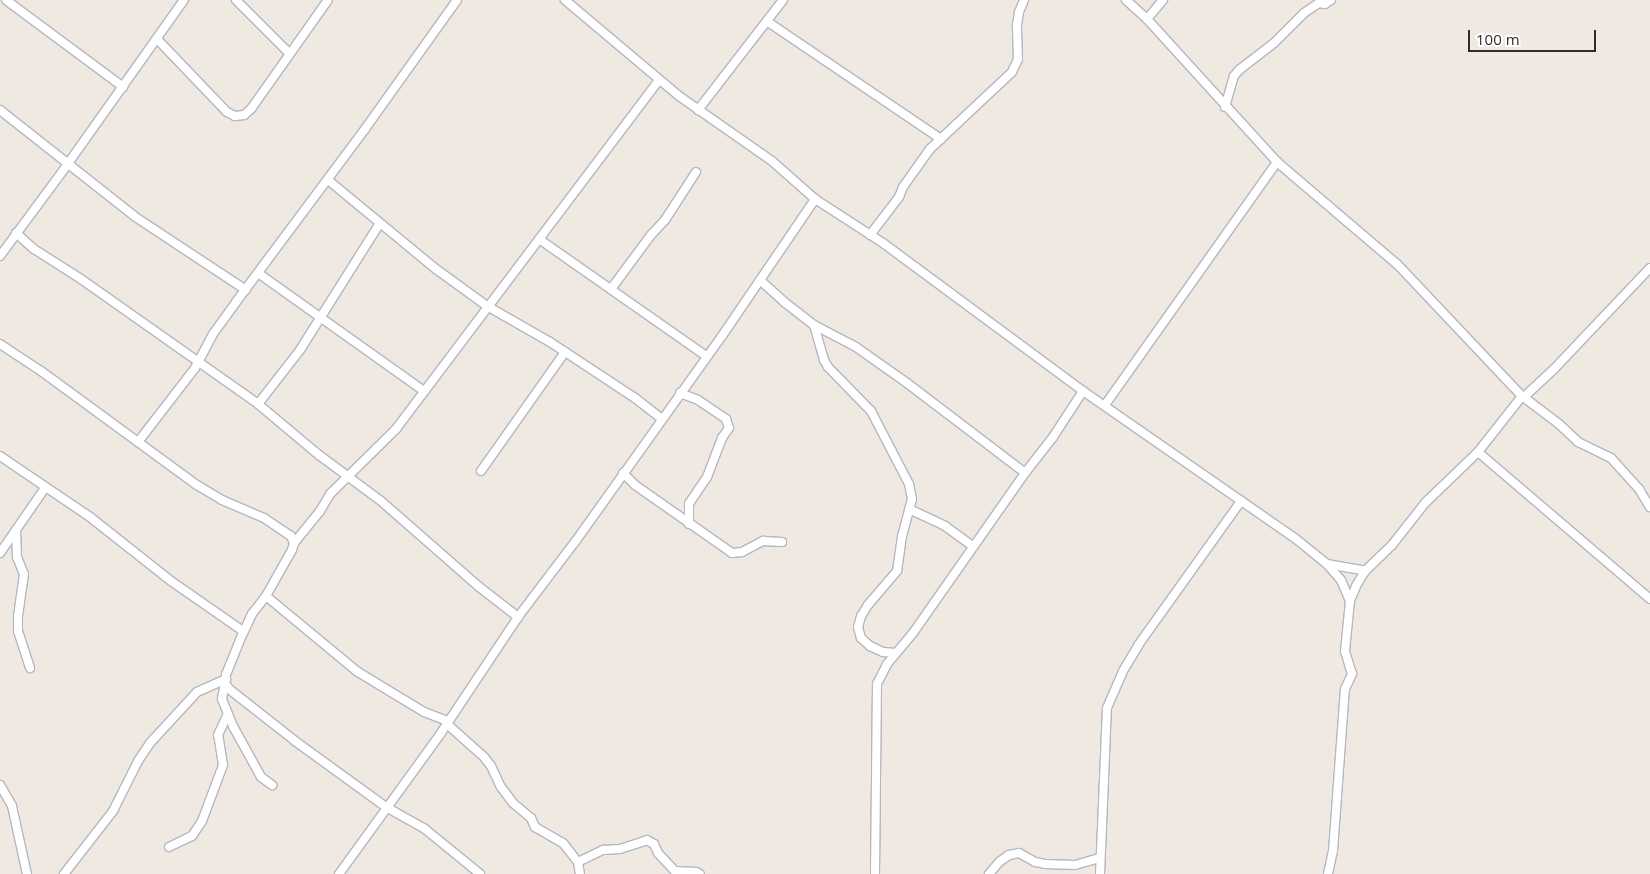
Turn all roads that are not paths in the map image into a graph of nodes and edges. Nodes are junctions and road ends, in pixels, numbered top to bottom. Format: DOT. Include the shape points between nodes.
graph roads {
  1 [pos="6,0"];
  2 [pos="184,0"];
  3 [pos="236,0"];
  4 [pos="328,0"];
  5 [pos="457,0"];
  6 [pos="565,0"];
  7 [pos="782,0"];
  8 [pos="1024,0"];
  9 [pos="1126,0"];
  10 [pos="1164,0"];
  11 [pos="1331,0"];
  12 [pos="1146,20"];
  13 [pos="768,22"];
  14 [pos="157,39"];
  15 [pos="290,54"];
  16 [pos="659,80"];
  17 [pos="123,87"];
  18 [pos="1226,106"];
  19 [pos="0,110"];
  20 [pos="698,110"];
  21 [pos="941,139"];
  22 [pos="1277,162"];
  23 [pos="67,165"];
  24 [pos="696,172"];
  25 [pos="328,180"];
  26 [pos="815,198"];
  27 [pos="380,223"];
  28 [pos="16,233"];
  29 [pos="870,235"];
  30 [pos="539,239"];
  31 [pos="0,256"];
  32 [pos="1650,268"];
  33 [pos="258,274"];
  34 [pos="760,280"];
  35 [pos="611,289"];
  36 [pos="246,290"];
  37 [pos="487,306"];
  38 [pos="320,318"];
  39 [pos="814,325"];
  40 [pos="0,344"];
  41 [pos="566,352"];
  42 [pos="706,356"];
  43 [pos="198,361"];
  44 [pos="1083,390"];
  45 [pos="424,391"];
  46 [pos="680,393"];
  47 [pos="1523,396"];
  48 [pos="258,404"];
  49 [pos="1105,405"];
  50 [pos="662,418"];
  51 [pos="138,442"];
  52 [pos="1478,452"];
  53 [pos="0,456"];
  54 [pos="480,471"];
  55 [pos="624,473"];
  56 [pos="1025,473"];
  57 [pos="347,475"];
  58 [pos="45,488"];
  59 [pos="1241,501"];
  60 [pos="1650,507"];
  61 [pos="909,509"];
  62 [pos="689,524"];
  63 [pos="16,530"];
  64 [pos="782,542"];
  65 [pos="294,543"];
  66 [pos="973,546"];
  67 [pos="0,553"];
  68 [pos="1327,564"];
  69 [pos="1364,571"];
  70 [pos="266,596"];
  71 [pos="1650,599"];
  72 [pos="1350,601"];
  73 [pos="518,618"];
  74 [pos="243,631"];
  75 [pos="896,653"];
  76 [pos="30,668"];
  77 [pos="225,681"];
  78 [pos="228,714"];
  79 [pos="447,723"];
  80 [pos="0,785"];
  81 [pos="272,785"];
  82 [pos="386,806"];
  83 [pos="169,847"];
  84 [pos="1099,858"];
  85 [pos="578,862"];
  86 [pos="28,874"];
  87 [pos="64,874"];
  88 [pos="339,874"];
  89 [pos="480,874"];
  90 [pos="580,874"];
  91 [pos="700,874"];
  92 [pos="875,874"];
  93 [pos="990,874"];
  94 [pos="1100,874"];
  95 [pos="1328,874"];
  1 -- 17 [label="street"];
  2 -- 14 [label="street"];
  3 -- 15 [label="street"];
  4 -- 15 [label="street"];
  5 -- 25 [label="street"];
  6 -- 16 [label="street"];
  7 -- 13 [label="street"];
  8 -- 21 [label="street" via="1017,25 1018,59 1012,72"];
  9 -- 12 [label="street"];
  10 -- 12 [label="street"];
  11 -- 18 [label="street" via="1319,3 1304,13 1274,43 1238,70"];
  12 -- 18 [label="street"];
  13 -- 20 [label="street"];
  13 -- 21 [label="street"];
  14 -- 15 [label="street" via="227,112 235,116 244,115 251,109"];
  14 -- 17 [label="street"];
  16 -- 20 [label="street"];
  16 -- 30 [label="street"];
  17 -- 23 [label="street"];
  18 -- 22 [label="street"];
  19 -- 23 [label="street"];
  20 -- 26 [label="street" via="772,161"];
  21 -- 29 [label="street" via="916,168"];
  22 -- 47 [label="street" via="1397,264"];
  22 -- 49 [label="street"];
  23 -- 28 [label="street"];
  23 -- 36 [label="street" via="134,216"];
  24 -- 35 [label="street" via="665,220"];
  25 -- 27 [label="street"];
  25 -- 33 [label="street"];
  26 -- 29 [label="street"];
  26 -- 34 [label="street"];
  27 -- 37 [label="street"];
  27 -- 38 [label="street"];
  28 -- 31 [label="street"];
  28 -- 43 [label="street" via="34,249"];
  29 -- 44 [label="street"];
  30 -- 35 [label="street"];
  30 -- 37 [label="street"];
  32 -- 47 [label="street" via="1554,369"];
  33 -- 36 [label="street"];
  33 -- 38 [label="street"];
  34 -- 39 [label="street"];
  34 -- 42 [label="street"];
  35 -- 42 [label="street"];
  36 -- 43 [label="street" via="213,334"];
  37 -- 41 [label="street"];
  37 -- 45 [label="street"];
  38 -- 45 [label="street"];
  38 -- 48 [label="street"];
  39 -- 56 [label="street" via="856,347 892,372"];
  39 -- 61 [label="street" via="828,367 871,411 893,451 909,484 912,499"];
  40 -- 51 [label="street"];
  41 -- 50 [label="street"];
  41 -- 54 [label="street"];
  42 -- 46 [label="street"];
  43 -- 48 [label="street"];
  43 -- 51 [label="street"];
  44 -- 49 [label="street"];
  44 -- 56 [label="street"];
  45 -- 57 [label="street" via="396,429 370,457"];
  46 -- 50 [label="street"];
  46 -- 62 [label="street" via="726,418 729,428 707,477 689,504"];
  47 -- 52 [label="street"];
  47 -- 60 [label="street" via="1578,442 1611,458 1639,489"];
  48 -- 57 [label="street"];
  49 -- 59 [label="street"];
  50 -- 55 [label="street"];
  51 -- 65 [label="street" via="197,485 286,531"];
  52 -- 69 [label="street" via="1425,503 1392,545"];
  52 -- 71 [label="street"];
  53 -- 58 [label="street"];
  55 -- 62 [label="street" via="635,485"];
  55 -- 73 [label="street"];
  56 -- 66 [label="street"];
  57 -- 65 [label="street"];
  57 -- 73 [label="street" via="382,501"];
  58 -- 63 [label="street"];
  58 -- 74 [label="street" via="90,517 171,581"];
  59 -- 68 [label="street"];
  59 -- 84 [label="street" via="1139,644 1107,708"];
  61 -- 66 [label="street" via="938,522"];
  61 -- 75 [label="street" via="896,571 868,605 858,627 861,638 870,646"];
  62 -- 64 [label="street" via="735,554 763,541"];
  63 -- 67 [label="street"];
  63 -- 76 [label="street" via="17,556 24,574 18,631"];
  65 -- 70 [label="street"];
  66 -- 75 [label="street"];
  68 -- 69 [label="street"];
  68 -- 72 [label="street" via="1341,580"];
  69 -- 72 [label="street"];
  70 -- 74 [label="street"];
  70 -- 79 [label="street" via="358,672"];
  72 -- 95 [label="street" via="1345,651 1352,674 1345,689 1333,851"];
  73 -- 79 [label="street"];
  74 -- 77 [label="street"];
  75 -- 92 [label="street" via="877,684"];
  77 -- 78 [label="street" via="222,699"];
  77 -- 82 [label="street" via="233,694"];
  77 -- 87 [label="street" via="198,692 150,742 113,811"];
  78 -- 81 [label="street" via="261,777"];
  78 -- 83 [label="street" via="218,735 223,765 202,821 192,836"];
  79 -- 82 [label="street"];
  79 -- 85 [label="street" via="484,757 513,803 531,818 535,827 563,843"];
  80 -- 86 [label="street" via="12,806"];
  82 -- 88 [label="street"];
  82 -- 89 [label="street" via="425,829"];
  84 -- 93 [label="street" via="1075,865 1045,864 1019,853 999,862"];
  84 -- 94 [label="street"];
  85 -- 90 [label="street"];
  85 -- 91 [label="street" via="604,850 620,849 647,840 654,844 675,871"];
}
